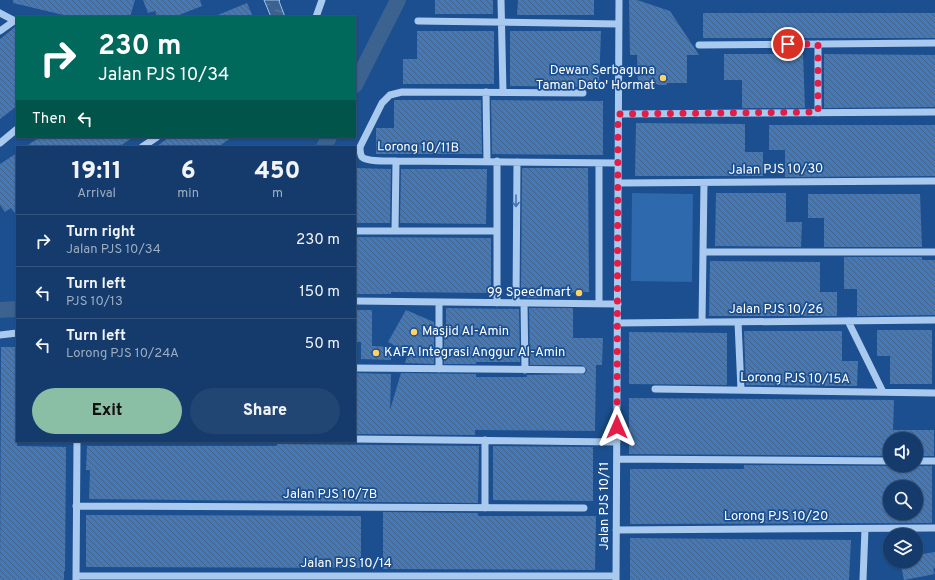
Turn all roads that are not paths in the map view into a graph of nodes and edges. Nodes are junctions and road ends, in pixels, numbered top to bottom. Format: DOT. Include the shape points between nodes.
graph roads {
  1 [pos="322,0"];
  2 [pos="501,0"];
  3 [pos="619,0"];
  4 [pos="0,13"];
  5 [pos="316,16"];
  6 [pos="16,21"];
  7 [pos="418,21"];
  8 [pos="501,23"];
  9 [pos="619,24"];
  10 [pos="0,31"];
  11 [pos="935,43"];
  12 [pos="818,44"];
  13 [pos="699,46"];
  14 [pos="486,92"];
  15 [pos="503,92"];
  16 [pos="583,93"];
  17 [pos="818,112"];
  18 [pos="935,112"];
  19 [pos="618,114"];
  20 [pos="16,131"];
  21 [pos="156,138"];
  22 [pos="0,143"];
  23 [pos="144,146"];
  24 [pos="396,161"];
  25 [pos="487,161"];
  26 [pos="497,161"];
  27 [pos="517,162"];
  28 [pos="599,163"];
  29 [pos="618,163"];
  30 [pos="935,181"];
  31 [pos="618,183"];
  32 [pos="704,183"];
  33 [pos="356,231"];
  34 [pos="395,231"];
  35 [pos="496,231"];
  36 [pos="704,252"];
  37 [pos="935,252"];
  38 [pos="356,301"];
  39 [pos="439,302"];
  40 [pos="497,303"];
  41 [pos="516,303"];
  42 [pos="524,303"];
  43 [pos="599,304"];
  44 [pos="618,304"];
  45 [pos="935,320"];
  46 [pos="848,321"];
  47 [pos="702,322"];
  48 [pos="738,322"];
  49 [pos="617,323"];
  50 [pos="16,333"];
  51 [pos="0,335"];
  52 [pos="356,368"];
  53 [pos="439,369"];
  54 [pos="525,370"];
  55 [pos="582,370"];
  56 [pos="655,389"];
  57 [pos="741,390"];
  58 [pos="883,392"];
  59 [pos="935,393"];
  60 [pos="356,439"];
  61 [pos="485,440"];
  62 [pos="77,442"];
  63 [pos="617,442"];
  64 [pos="617,459"];
  65 [pos="883,461"];
  66 [pos="923,461"];
  67 [pos="935,461"];
  68 [pos="76,506"];
  69 [pos="485,508"];
  70 [pos="584,508"];
  71 [pos="935,528"];
  72 [pos="865,529"];
  73 [pos="616,530"];
  74 [pos="76,578"];
  75 [pos="484,578"];
  76 [pos="616,578"];
  77 [pos="863,580"];
  1 -- 5 [label="street"];
  2 -- 8 [label="street"];
  3 -- 9 [label="street, Jalan PJS 10/11"];
  4 -- 6 [label="street"];
  6 -- 10 [label="street"];
  7 -- 8 [label="street"];
  8 -- 9 [label="street"];
  8 -- 15 [label="street"];
  9 -- 19 [label="street, Jalan PJS 10/11"];
  11 -- 12 [label="street"];
  12 -- 13 [label="street"];
  12 -- 17 [label="street"];
  14 -- 15 [label="street, Lorong 10/11B"];
  14 -- 24 [label="street, Lorong 10/11B" via="402,92 390,95 382,103 360,147 360,152 362,157 368,160"];
  14 -- 25 [label="street"];
  15 -- 16 [label="street, Lorong 10/11B"];
  17 -- 18 [label="street"];
  17 -- 19 [label="street"];
  19 -- 29 [label="street, Jalan PJS 10/11"];
  20 -- 22 [label="street"];
  21 -- 23 [label="street"];
  24 -- 25 [label="street, Lorong 10/11B"];
  24 -- 34 [label="street"];
  25 -- 26 [label="street, Lorong 10/11B"];
  26 -- 27 [label="street, Lorong 10/11B"];
  26 -- 35 [label="street"];
  27 -- 28 [label="street, Lorong 10/11B"];
  27 -- 41 [label="street, one-way"];
  28 -- 29 [label="street, Lorong 10/11B"];
  28 -- 43 [label="street"];
  29 -- 31 [label="street, Jalan PJS 10/11"];
  30 -- 32 [label="street, Jalan PJS 10/30"];
  31 -- 32 [label="street, Jalan PJS 10/30"];
  31 -- 44 [label="street, Jalan PJS 10/11"];
  32 -- 36 [label="street"];
  33 -- 34 [label="street"];
  34 -- 35 [label="street"];
  35 -- 40 [label="street"];
  36 -- 37 [label="street"];
  36 -- 47 [label="street"];
  38 -- 39 [label="street"];
  39 -- 40 [label="street"];
  39 -- 53 [label="street"];
  40 -- 41 [label="street"];
  41 -- 42 [label="street"];
  42 -- 43 [label="street"];
  42 -- 54 [label="street"];
  43 -- 44 [label="street"];
  44 -- 49 [label="street, Jalan PJS 10/11"];
  45 -- 46 [label="street, Jalan PJS 10/26"];
  46 -- 48 [label="street, Jalan PJS 10/26"];
  46 -- 58 [label="street"];
  47 -- 48 [label="street, Jalan PJS 10/26"];
  47 -- 49 [label="street, Jalan PJS 10/26"];
  48 -- 57 [label="street"];
  49 -- 63 [label="street, Jalan PJS 10/11"];
  50 -- 51 [label="street"];
  52 -- 53 [label="street"];
  53 -- 54 [label="street"];
  54 -- 55 [label="street"];
  56 -- 57 [label="street, Lorong PJS 10/15A"];
  57 -- 58 [label="street, Lorong PJS 10/15A"];
  58 -- 59 [label="street, Lorong PJS 10/15A"];
  60 -- 61 [label="street"];
  61 -- 63 [label="street"];
  61 -- 69 [label="street"];
  62 -- 68 [label="street"];
  63 -- 64 [label="street, Jalan PJS 10/11"];
  64 -- 65 [label="street"];
  64 -- 73 [label="street, Jalan PJS 10/11"];
  66 -- 67 [label="street"];
  68 -- 69 [label="street, Jalan PJS 10/7B"];
  68 -- 74 [label="street"];
  69 -- 70 [label="street, Jalan PJS 10/7B"];
  71 -- 72 [label="street, Lorong PJS 10/20"];
  72 -- 73 [label="street, Lorong PJS 10/20"];
  72 -- 77 [label="street"];
  73 -- 76 [label="street, Jalan PJS 10/11"];
  74 -- 75 [label="street, Jalan PJS 10/14"];
  75 -- 76 [label="street, Jalan PJS 10/14"];
}
